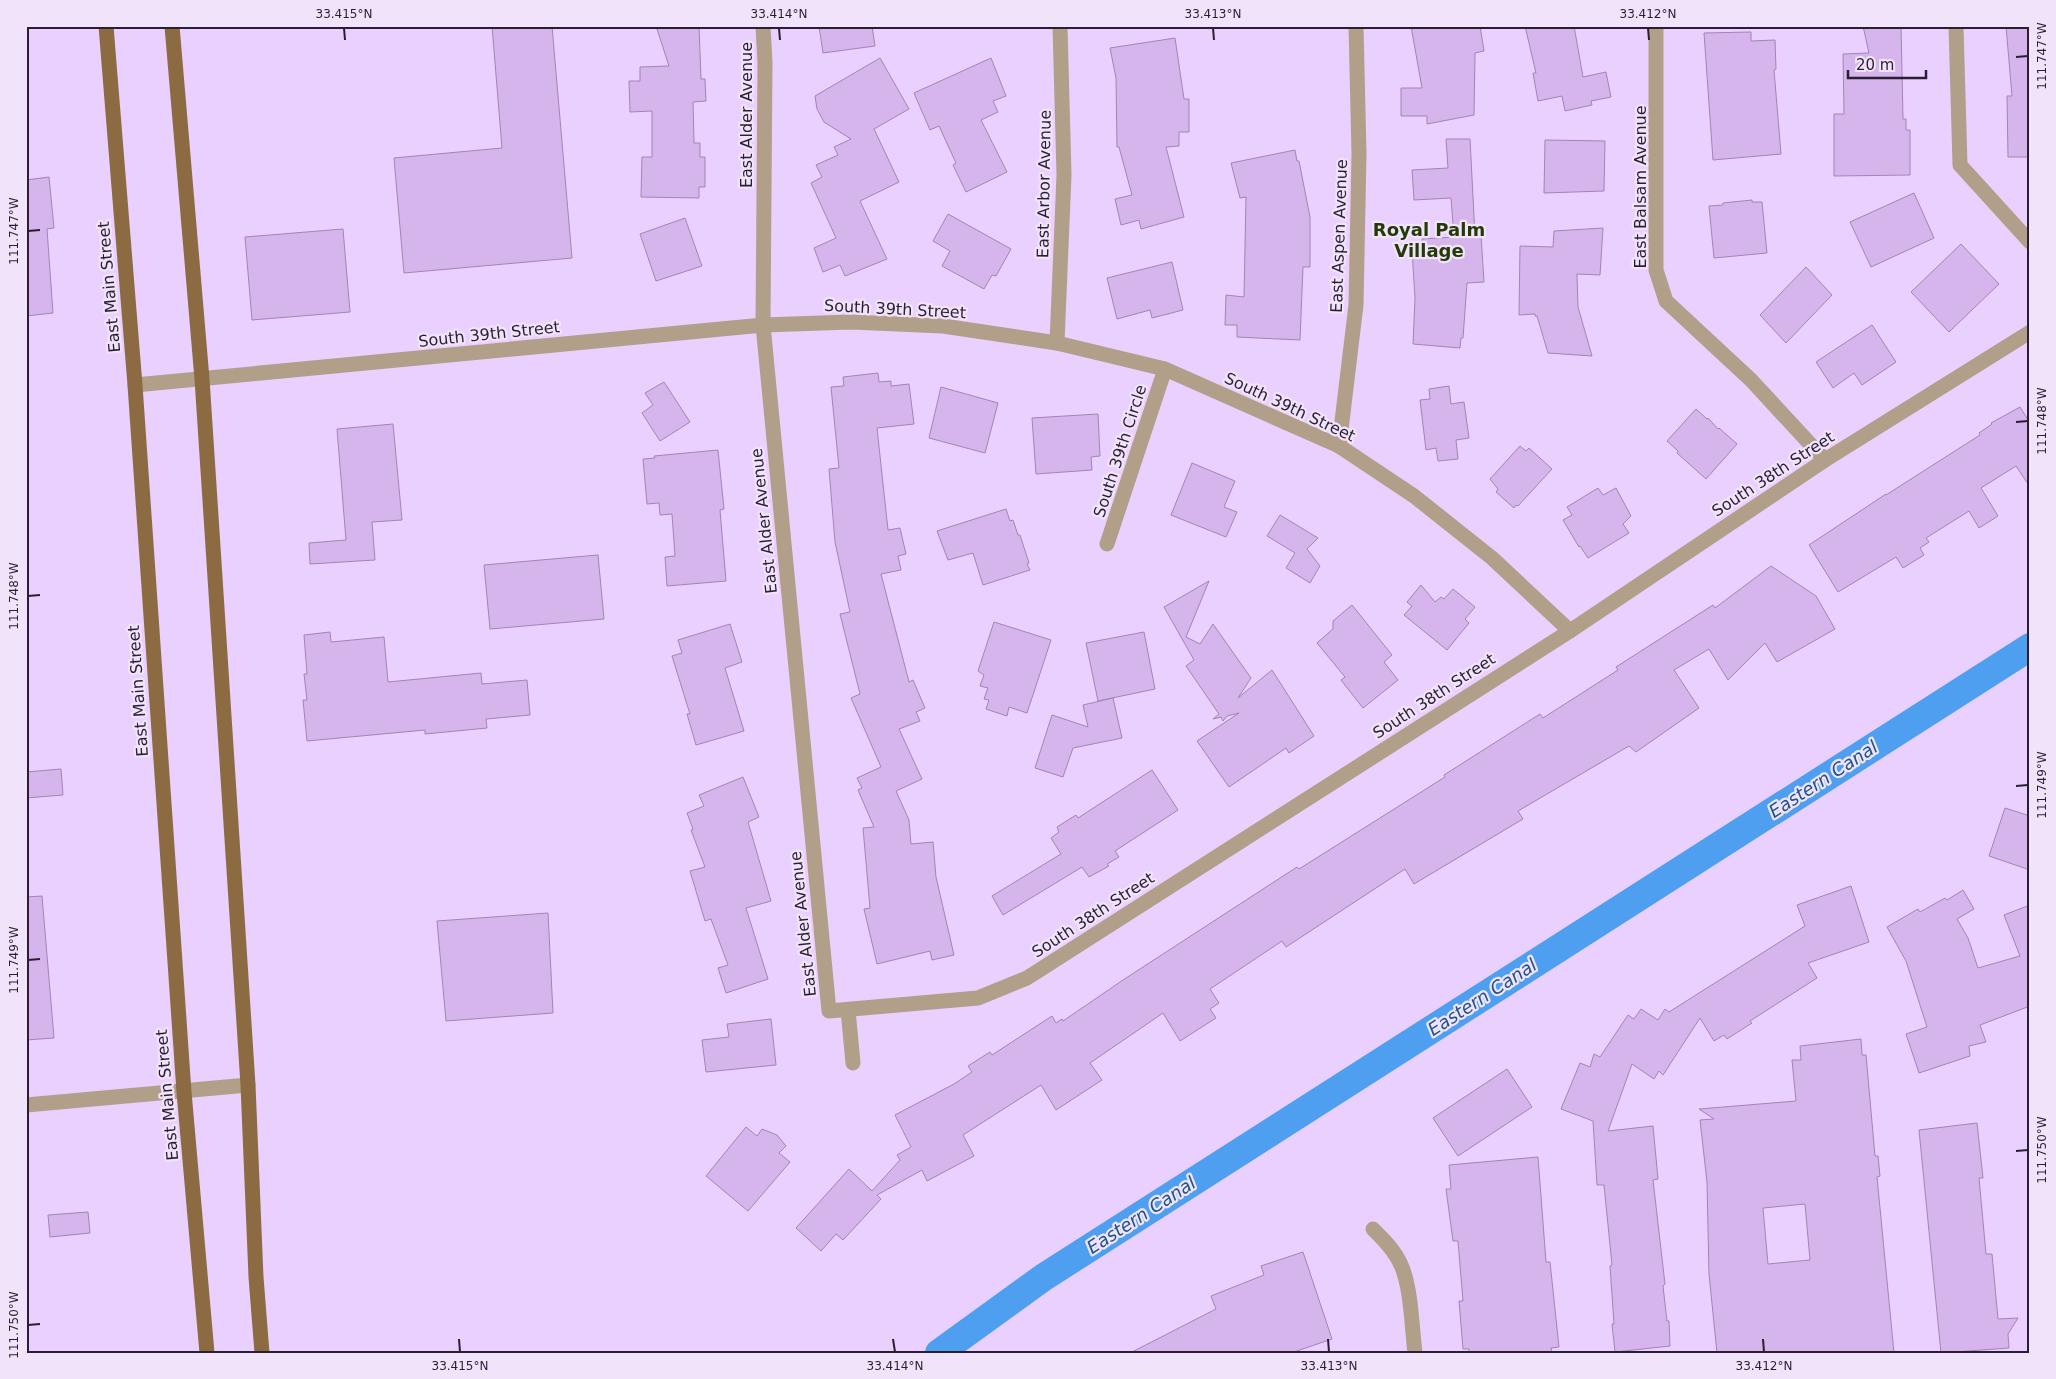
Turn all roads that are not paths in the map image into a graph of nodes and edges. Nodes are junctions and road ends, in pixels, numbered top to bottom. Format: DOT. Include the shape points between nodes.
graph roads {
  1 [pos="106,26"];
  2 [pos="172,26"];
  3 [pos="763,26"];
  4 [pos="1060,26"];
  5 [pos="1356,26"];
  6 [pos="1656,26"];
  7 [pos="1956,26"];
  8 [pos="2030,242"];
  9 [pos="763,325"];
  10 [pos="2030,332"];
  11 [pos="1057,343"];
  12 [pos="1165,369"];
  13 [pos="202,379"];
  14 [pos="135,386"];
  15 [pos="1339,446"];
  16 [pos="1825,460"];
  17 [pos="1107,544"];
  18 [pos="1570,631"];
  19 [pos="848,1010"];
  20 [pos="829,1011"];
  21 [pos="853,1063"];
  22 [pos="248,1085"];
  23 [pos="184,1092"];
  24 [pos="26,1105"];
  25 [pos="1373,1229"];
  26 [pos="207,1353"];
  27 [pos="262,1353"];
  28 [pos="1415,1353"];
  1 -- 14 [label="main road, East Main Street"];
  2 -- 13 [label="main road"];
  3 -- 9 [label="street, East Alder Avenue"];
  4 -- 11 [label="street, East Arbor Avenue" via="1064,175"];
  5 -- 15 [label="street, East Aspen Avenue" via="1359,154 1356,304"];
  6 -- 16 [label="street, East Balsam Avenue" via="1656,270 1666,301 1751,380"];
  7 -- 8 [label="street" via="1960,164"];
  9 -- 11 [label="street, South 39th Street" via="850,322 943,326"];
  9 -- 13 [label="street, South 39th Street"];
  9 -- 20 [label="street, East Alder Avenue"];
  10 -- 16 [label="street, South 38th Street"];
  11 -- 12 [label="street, South 39th Street"];
  12 -- 15 [label="street, South 39th Street"];
  12 -- 17 [label="street, South 39th Circle"];
  13 -- 14 [label="street, South 39th Street"];
  13 -- 22 [label="main road"];
  14 -- 23 [label="main road, East Main Street"];
  15 -- 18 [label="street, South 39th Street" via="1414,496 1492,558"];
  16 -- 18 [label="street, South 38th Street"];
  18 -- 19 [label="street, South 38th Street" via="1027,978 978,998"];
  19 -- 20 [label="street, South 38th Street"];
  19 -- 21 [label="street"];
  22 -- 23 [label="street"];
  22 -- 27 [label="main road"];
  23 -- 24 [label="street"];
  23 -- 26 [label="main road, East Main Street"];
  25 -- 28 [label="street" via="1388,1244 1402,1266"];
}
